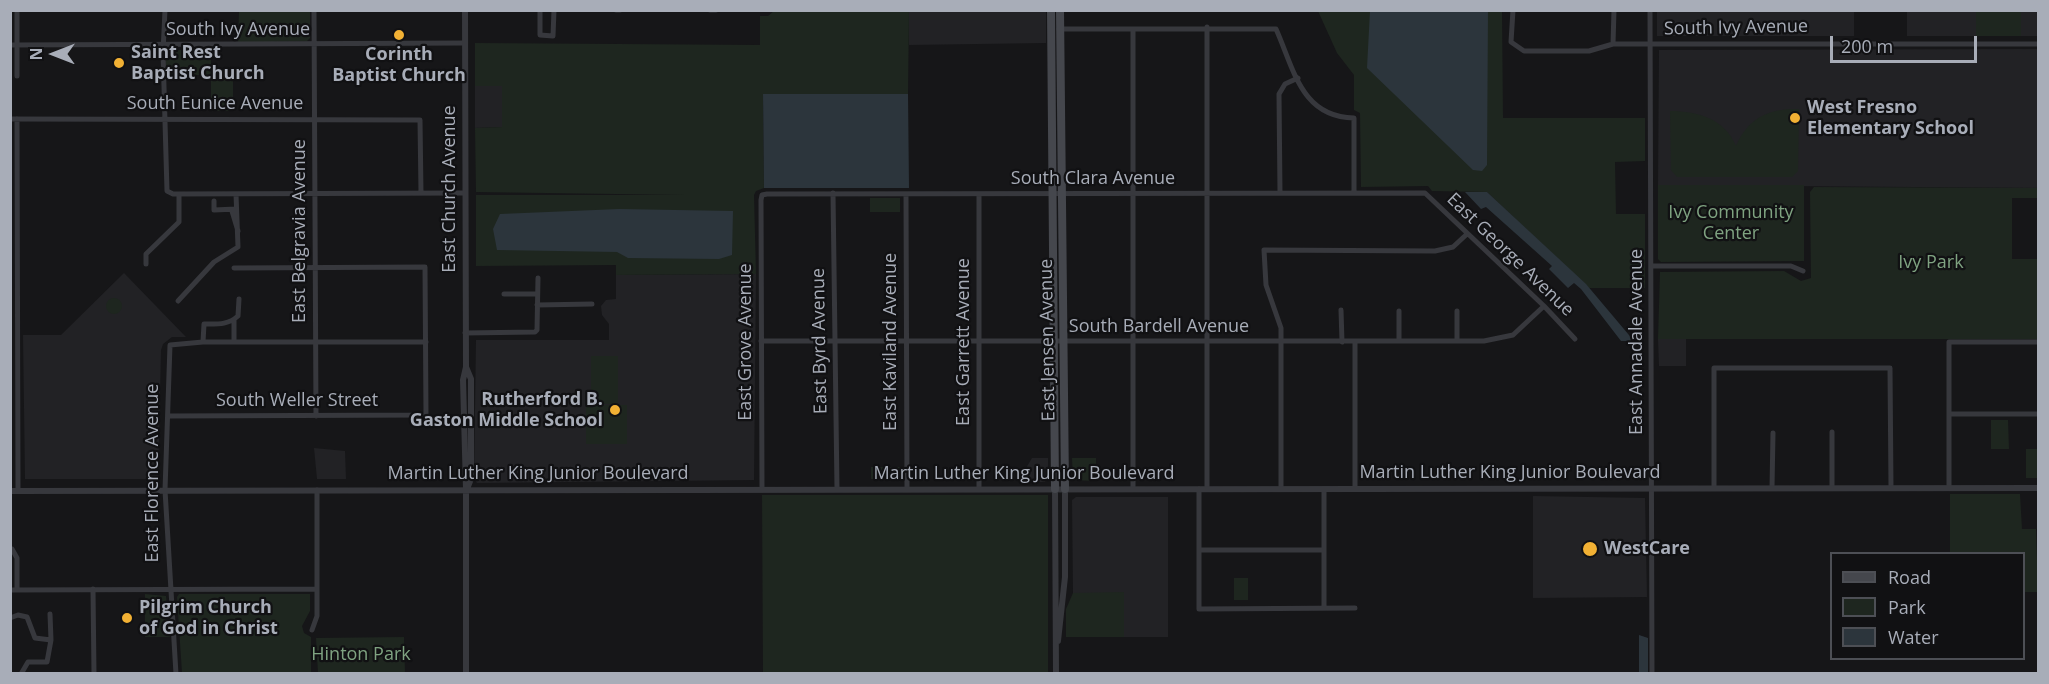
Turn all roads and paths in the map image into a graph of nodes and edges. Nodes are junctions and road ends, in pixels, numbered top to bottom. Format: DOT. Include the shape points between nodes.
graph roads {
  1 [pos="17,10"];
  2 [pos="165,10"];
  3 [pos="314,10"];
  4 [pos="465,10"];
  5 [pos="540,10"];
  6 [pos="555,10"];
  7 [pos="710,10"];
  8 [pos="716,10"];
  9 [pos="1051,10"];
  10 [pos="1060,10"];
  11 [pos="1513,10"];
  12 [pos="1614,10"];
  13 [pos="1650,10"];
  14 [pos="1208,27"];
  15 [pos="1051,29"];
  16 [pos="1060,29"];
  17 [pos="1133,30"];
  18 [pos="465,43"];
  19 [pos="1613,44"];
  20 [pos="1650,44"];
  21 [pos="2038,44"];
  22 [pos="14,45"];
  23 [pos="164,45"];
  24 [pos="314,45"];
  25 [pos="17,76"];
  26 [pos="1298,78"];
  27 [pos="14,119"];
  28 [pos="164,119"];
  29 [pos="315,120"];
  30 [pos="315,193"];
  31 [pos="421,193"];
  32 [pos="465,193"];
  33 [pos="1052,193"];
  34 [pos="1061,193"];
  35 [pos="1206,193"];
  36 [pos="1280,193"];
  37 [pos="1354,193"];
  38 [pos="14,194"];
  39 [pos="179,194"];
  40 [pos="236,194"];
  41 [pos="833,194"];
  42 [pos="906,194"];
  43 [pos="1134,194"];
  44 [pos="1425,194"];
  45 [pos="762,195"];
  46 [pos="979,195"];
  47 [pos="214,201"];
  48 [pos="234,210"];
  49 [pos="1467,234"];
  50 [pos="146,264"];
  51 [pos="1652,266"];
  52 [pos="14,268"];
  53 [pos="234,268"];
  54 [pos="315,268"];
  55 [pos="1803,271"];
  56 [pos="538,278"];
  57 [pos="504,294"];
  58 [pos="537,294"];
  59 [pos="239,299"];
  60 [pos="178,301"];
  61 [pos="592,304"];
  62 [pos="537,305"];
  63 [pos="1544,306"];
  64 [pos="1341,310"];
  65 [pos="1399,311"];
  66 [pos="1457,311"];
  67 [pos="234,320"];
  68 [pos="465,333"];
  69 [pos="1575,339"];
  70 [pos="761,341"];
  71 [pos="1399,341"];
  72 [pos="1457,341"];
  73 [pos="14,342"];
  74 [pos="203,342"];
  75 [pos="234,342"];
  76 [pos="316,342"];
  77 [pos="426,342"];
  78 [pos="835,342"];
  79 [pos="906,342"];
  80 [pos="979,342"];
  81 [pos="1054,342"];
  82 [pos="1064,342"];
  83 [pos="1132,342"];
  84 [pos="1206,342"];
  85 [pos="1281,342"];
  86 [pos="1342,342"];
  87 [pos="1355,342"];
  88 [pos="2038,342"];
  89 [pos="1949,414"];
  90 [pos="2038,414"];
  91 [pos="10,415"];
  92 [pos="18,415"];
  93 [pos="168,416"];
  94 [pos="316,416"];
  95 [pos="1773,432"];
  96 [pos="1832,432"];
  97 [pos="1948,487"];
  98 [pos="1652,488"];
  99 [pos="1714,488"];
  100 [pos="1772,488"];
  101 [pos="1832,488"];
  102 [pos="1891,488"];
  103 [pos="466,489"];
  104 [pos="762,489"];
  105 [pos="837,489"];
  106 [pos="908,489"];
  107 [pos="979,489"];
  108 [pos="1055,489"];
  109 [pos="1065,489"];
  110 [pos="1133,489"];
  111 [pos="1203,489"];
  112 [pos="1281,489"];
  113 [pos="1324,489"];
  114 [pos="1355,489"];
  115 [pos="2038,489"];
  116 [pos="165,490"];
  117 [pos="317,490"];
  118 [pos="14,491"];
  119 [pos="12,549"];
  120 [pos="1199,550"];
  121 [pos="1324,550"];
  122 [pos="93,589"];
  123 [pos="170,589"];
  124 [pos="317,589"];
  125 [pos="14,590"];
  126 [pos="1324,608"];
  127 [pos="1354,608"];
  128 [pos="50,614"];
  129 [pos="10,618"];
  130 [pos="312,630"];
  131 [pos="51,640"];
  132 [pos="1056,671"];
  133 [pos="21,674"];
  134 [pos="94,674"];
  135 [pos="176,674"];
  136 [pos="466,674"];
  137 [pos="1652,674"];
  1 -- 22 [label="street"];
  2 -- 23 [label="street"];
  3 -- 24 [label="street, East Belgravia Avenue"];
  4 -- 18 [label="street, East Church Avenue"];
  5 -- 6 [label="street" via="540,35 553,36"];
  7 -- 8 [label="street"];
  9 -- 15 [label="main road, East Jensen Avenue"];
  10 -- 16 [label="main road, East Jensen Avenue"];
  11 -- 19 [label="street, South Ivy Avenue" via="1511,42 1520,50 1586,51"];
  12 -- 19 [label="street"];
  13 -- 20 [label="street, East Annadale Avenue"];
  14 -- 17 [label="street"];
  14 -- 26 [label="street" via="1276,29"];
  14 -- 35 [label="street"];
  15 -- 16 [label="street"];
  15 -- 33 [label="main road, East Jensen Avenue"];
  16 -- 17 [label="street"];
  16 -- 34 [label="main road, East Jensen Avenue"];
  17 -- 43 [label="street"];
  18 -- 24 [label="street, South Ivy Avenue"];
  18 -- 32 [label="street, East Church Avenue"];
  19 -- 20 [label="street, South Ivy Avenue"];
  20 -- 21 [label="street, South Ivy Avenue"];
  20 -- 51 [label="street, East Annadale Avenue"];
  22 -- 23 [label="street, South Ivy Avenue"];
  22 -- 25 [label="street"];
  23 -- 24 [label="street, South Ivy Avenue"];
  23 -- 28 [label="street"];
  24 -- 29 [label="street, East Belgravia Avenue"];
  26 -- 36 [label="street" via="1285,84 1279,94"];
  26 -- 37 [label="street" via="1309,100 1320,110 1354,118"];
  27 -- 28 [label="street, South Eunice Avenue"];
  27 -- 38 [label="street"];
  28 -- 29 [label="street, South Eunice Avenue"];
  28 -- 39 [label="street" via="167,191"];
  29 -- 30 [label="street, East Belgravia Avenue"];
  29 -- 31 [label="street, South Eunice Avenue" via="420,120"];
  30 -- 31 [label="street"];
  30 -- 40 [label="street"];
  30 -- 54 [label="street, East Belgravia Avenue"];
  31 -- 32 [label="street"];
  32 -- 68 [label="street, East Church Avenue"];
  33 -- 34 [label="street, South Clara Avenue"];
  33 -- 46 [label="street, South Clara Avenue"];
  33 -- 81 [label="main road, East Jensen Avenue"];
  34 -- 43 [label="street, South Clara Avenue"];
  34 -- 82 [label="main road, East Jensen Avenue"];
  35 -- 36 [label="street, South Clara Avenue"];
  35 -- 43 [label="street, South Clara Avenue"];
  35 -- 84 [label="street"];
  36 -- 37 [label="street, South Clara Avenue"];
  37 -- 44 [label="street, South Clara Avenue"];
  38 -- 52 [label="street"];
  39 -- 40 [label="street"];
  39 -- 50 [label="street" via="179,222 146,254"];
  40 -- 48 [label="street"];
  41 -- 42 [label="street, South Clara Avenue"];
  41 -- 45 [label="street, South Clara Avenue"];
  41 -- 78 [label="street, East Byrd Avenue"];
  42 -- 46 [label="street, South Clara Avenue"];
  42 -- 79 [label="street, East Kaviland Avenue"];
  43 -- 83 [label="street"];
  44 -- 49 [label="street, East George Avenue"];
  45 -- 70 [label="street, East Grove Avenue"];
  46 -- 80 [label="street, East Garrett Avenue"];
  47 -- 48 [label="street" via="214,210"];
  48 -- 60 [label="street" via="238,247 214,262"];
  49 -- 63 [label="street, East George Avenue"];
  49 -- 85 [label="street" via="1453,247 1435,251 1264,250 1266,285 1279,317"];
  51 -- 55 [label="street" via="1791,266"];
  51 -- 98 [label="street, East Annadale Avenue"];
  52 -- 73 [label="street"];
  53 -- 54 [label="street"];
  54 -- 76 [label="street, East Belgravia Avenue"];
  54 -- 77 [label="street" via="426,267"];
  56 -- 58 [label="street"];
  57 -- 58 [label="street"];
  58 -- 62 [label="street"];
  59 -- 67 [label="street"];
  61 -- 62 [label="street"];
  62 -- 68 [label="street" via="535,332"];
  63 -- 69 [label="street, East George Avenue"];
  63 -- 72 [label="street, South Bardell Avenue" via="1513,335"];
  64 -- 86 [label="street"];
  65 -- 71 [label="street"];
  66 -- 72 [label="street"];
  67 -- 74 [label="street" via="228,324 204,324"];
  67 -- 75 [label="street"];
  68 -- 103 [label="street, East Church Avenue"];
  70 -- 78 [label="street, South Bardell Avenue"];
  70 -- 104 [label="street, East Grove Avenue"];
  71 -- 72 [label="street, South Bardell Avenue"];
  71 -- 87 [label="street, South Bardell Avenue"];
  73 -- 92 [label="street"];
  74 -- 75 [label="street"];
  74 -- 93 [label="street, East Florence Avenue" via="170,345"];
  75 -- 76 [label="street"];
  76 -- 77 [label="street"];
  76 -- 94 [label="street, East Belgravia Avenue"];
  77 -- 94 [label="street, South Weller Street" via="426,415"];
  78 -- 79 [label="street, South Bardell Avenue"];
  78 -- 105 [label="street, East Byrd Avenue"];
  79 -- 80 [label="street, South Bardell Avenue"];
  79 -- 106 [label="street, East Kaviland Avenue"];
  80 -- 81 [label="street, South Bardell Avenue"];
  80 -- 107 [label="street, East Garrett Avenue"];
  81 -- 82 [label="street, South Bardell Avenue"];
  81 -- 108 [label="main road, East Jensen Avenue"];
  82 -- 83 [label="street, South Bardell Avenue"];
  82 -- 109 [label="main road, East Jensen Avenue"];
  83 -- 84 [label="street, South Bardell Avenue"];
  83 -- 110 [label="street"];
  84 -- 85 [label="street, South Bardell Avenue"];
  84 -- 111 [label="street"];
  85 -- 86 [label="street, South Bardell Avenue"];
  85 -- 112 [label="street"];
  86 -- 87 [label="street, South Bardell Avenue"];
  87 -- 114 [label="street"];
  88 -- 89 [label="street" via="1949,342"];
  89 -- 90 [label="street"];
  89 -- 97 [label="street"];
  91 -- 92 [label="street"];
  92 -- 118 [label="street"];
  93 -- 94 [label="street, South Weller Street"];
  93 -- 116 [label="street, East Florence Avenue"];
  95 -- 100 [label="street"];
  96 -- 101 [label="street"];
  97 -- 102 [label="street, Martin Luther King Junior Boulevard"];
  97 -- 115 [label="street, Martin Luther King Junior Boulevard"];
  98 -- 99 [label="street, Martin Luther King Junior Boulevard"];
  98 -- 114 [label="street, Martin Luther King Junior Boulevard"];
  98 -- 137 [label="street, East Annadale Avenue"];
  99 -- 100 [label="street, Martin Luther King Junior Boulevard"];
  99 -- 102 [label="street" via="1714,368 1890,368"];
  100 -- 101 [label="street, Martin Luther King Junior Boulevard"];
  101 -- 102 [label="street, Martin Luther King Junior Boulevard"];
  103 -- 104 [label="street, Martin Luther King Junior Boulevard"];
  103 -- 117 [label="street, Martin Luther King Junior Boulevard"];
  103 -- 136 [label="street, East Church Avenue"];
  104 -- 105 [label="street, Martin Luther King Junior Boulevard"];
  105 -- 106 [label="street, Martin Luther King Junior Boulevard"];
  106 -- 107 [label="street, Martin Luther King Junior Boulevard"];
  107 -- 108 [label="street, Martin Luther King Junior Boulevard"];
  108 -- 109 [label="street, Martin Luther King Junior Boulevard"];
  108 -- 132 [label="street, East Jensen Avenue"];
  109 -- 110 [label="street, Martin Luther King Junior Boulevard"];
  109 -- 132 [label="street, East Jensen Avenue" via="1064,584"];
  110 -- 111 [label="street, Martin Luther King Junior Boulevard"];
  111 -- 112 [label="street, Martin Luther King Junior Boulevard"];
  111 -- 120 [label="street"];
  112 -- 113 [label="street, Martin Luther King Junior Boulevard"];
  113 -- 114 [label="street, Martin Luther King Junior Boulevard"];
  113 -- 121 [label="street"];
  116 -- 117 [label="street, Martin Luther King Junior Boulevard"];
  116 -- 118 [label="street, Martin Luther King Junior Boulevard"];
  116 -- 123 [label="street, East Florence Avenue"];
  117 -- 124 [label="street"];
  119 -- 125 [label="street" via="17,558"];
  120 -- 121 [label="street"];
  120 -- 126 [label="street" via="1199,609"];
  121 -- 126 [label="street"];
  122 -- 123 [label="street"];
  122 -- 125 [label="street"];
  122 -- 134 [label="street"];
  123 -- 124 [label="street"];
  123 -- 135 [label="street, East Florence Avenue"];
  124 -- 130 [label="street" via="317,616"];
  126 -- 127 [label="street"];
  128 -- 131 [label="street"];
  129 -- 131 [label="street" via="27,617 35,638"];
  131 -- 133 [label="street" via="47,662 28,662"];
}
